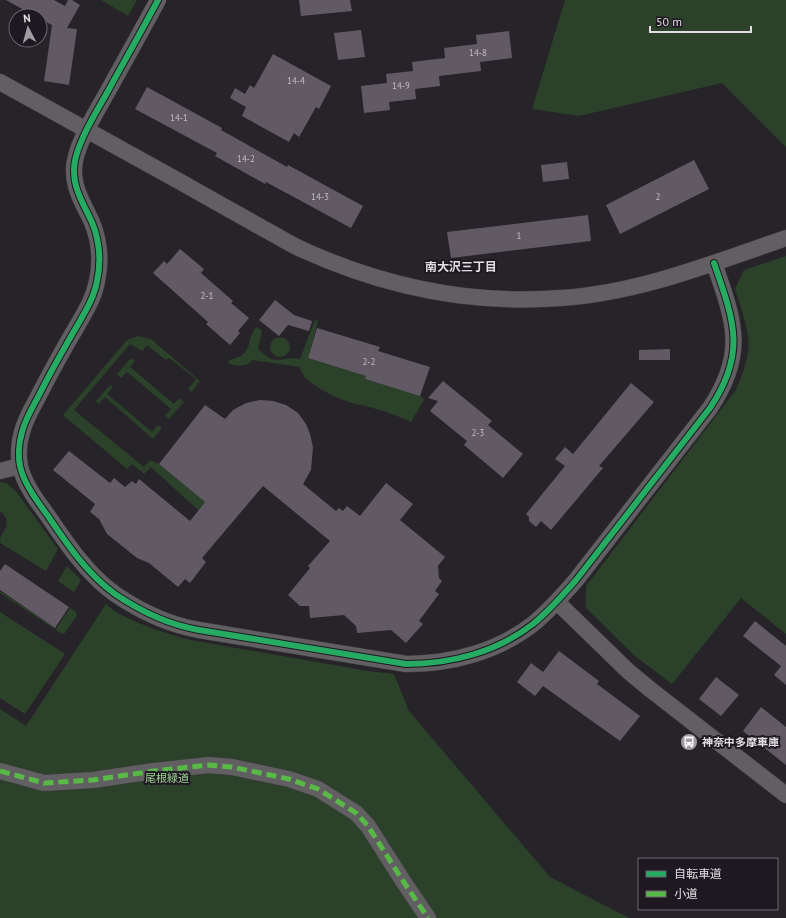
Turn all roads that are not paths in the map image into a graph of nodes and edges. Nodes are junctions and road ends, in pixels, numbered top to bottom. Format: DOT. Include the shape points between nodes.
graph roads {
  1 [pos="158,0"];
  2 [pos="0,82"];
  3 [pos="87,131"];
  4 [pos="786,238"];
  5 [pos="714,263"];
  6 [pos="20,466"];
  7 [pos="0,471"];
  8 [pos="557,602"];
  9 [pos="0,771"];
  10 [pos="786,795"];
  11 [pos="428,918"];
  1 -- 3 [label="street"];
  2 -- 3 [label="street"];
  3 -- 5 [label="street" via="300,248 353,271 432,292 508,299 561,298 599,294 650,283"];
  3 -- 6 [label="street" via="77,152 74,172 80,200 89,215 97,239 98,278 92,297 28,416 21,435"];
  4 -- 5 [label="street"];
  5 -- 8 [label="street" via="730,312 734,347 721,392"];
  6 -- 7 [label="street"];
  6 -- 8 [label="street" via="36,499 87,569 128,602 190,628 394,663 430,663 468,656 500,644 532,624"];
  8 -- 10 [label="street" via="628,671"];
  9 -- 11 [label="street" via="44,783 93,780 209,765 289,779 318,789 356,813 368,826"];
}
